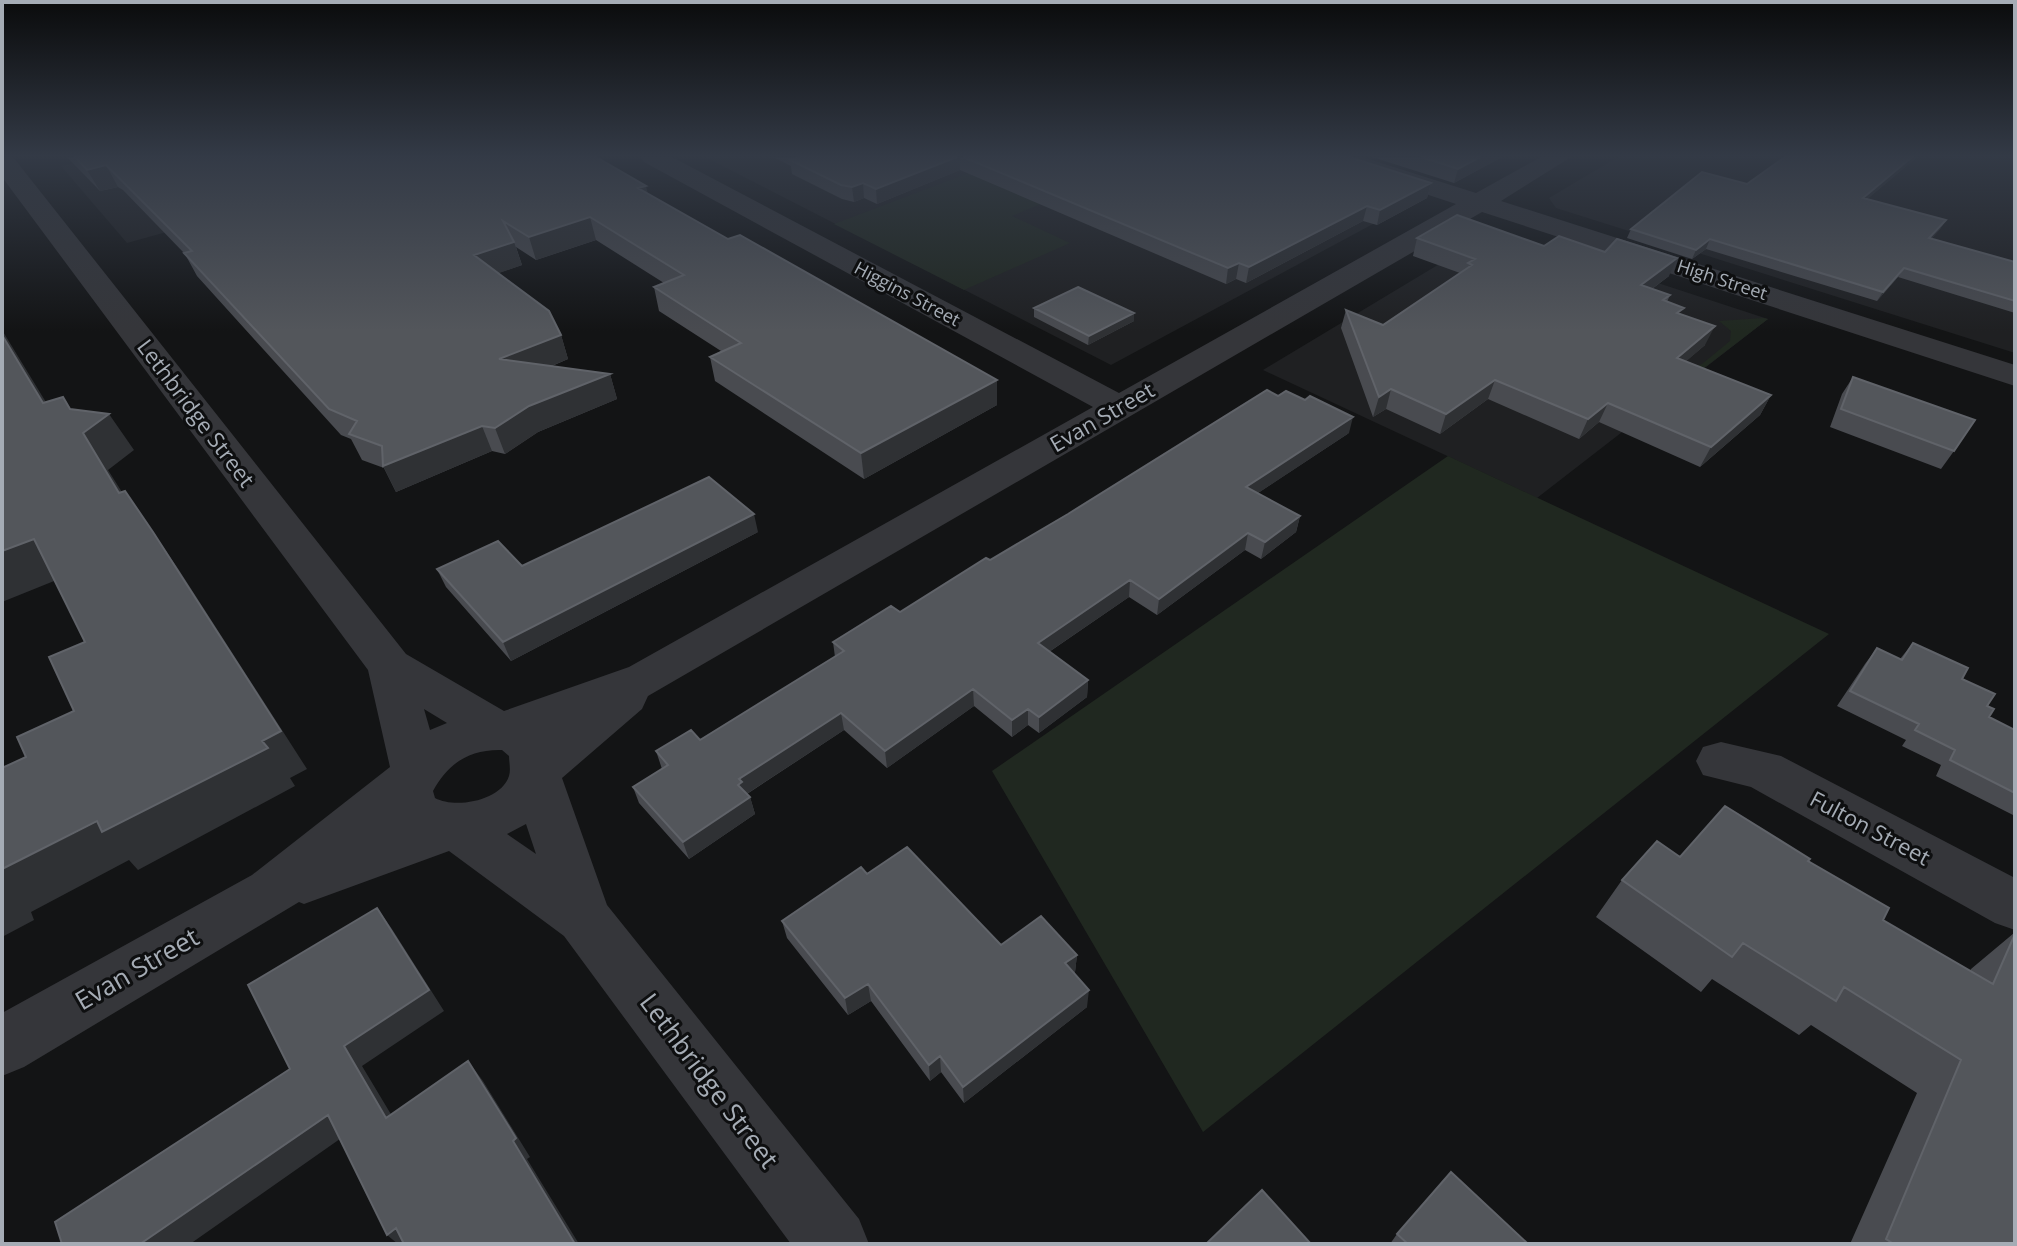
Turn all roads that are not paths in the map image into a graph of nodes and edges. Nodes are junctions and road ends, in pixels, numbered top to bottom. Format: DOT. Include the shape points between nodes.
graph roads {
  1 [pos="44,215"];
  2 [pos="761,215"];
  3 [pos="1459,215"];
  4 [pos="1518,215"];
  5 [pos="2015,376"];
  6 [pos="1119,407"];
  7 [pos="390,666"];
  8 [pos="645,679"];
  9 [pos="499,731"];
  10 [pos="1721,761"];
  11 [pos="536,773"];
  12 [pos="414,775"];
  13 [pos="454,828"];
  14 [pos="271,892"];
  15 [pos="2015,906"];
  16 [pos="584,918"];
  17 [pos="2,1046"];
  18 [pos="834,1244"];
  1 -- 7 [label="street, Lethbridge Street"];
  2 -- 6 [label="street, Higgins Street"];
  3 -- 6 [label="street, Evan Street"];
  4 -- 5 [label="street, High Street"];
  6 -- 8 [label="street, Evan Street"];
  7 -- 9 [label="street, Lethbridge Street"];
  7 -- 12 [label="street, Lethbridge Street"];
  8 -- 9 [label="street, Evan Street"];
  8 -- 11 [label="street, Evan Street"];
  9 -- 11 [label="street" via="516,734 534,749"];
  9 -- 12 [label="street" via="460,737 442,746"];
  10 -- 15 [label="street, Fulton Street" via="1763,770"];
  11 -- 13 [label="street" via="528,790 497,816"];
  11 -- 16 [label="street, Lethbridge Street"];
  12 -- 13 [label="street" via="409,792 420,818"];
  12 -- 14 [label="street, Evan Street"];
  13 -- 14 [label="street, Evan Street"];
  13 -- 16 [label="street, Lethbridge Street"];
  14 -- 17 [label="street, Evan Street"];
  16 -- 18 [label="street, Lethbridge Street"];
}
